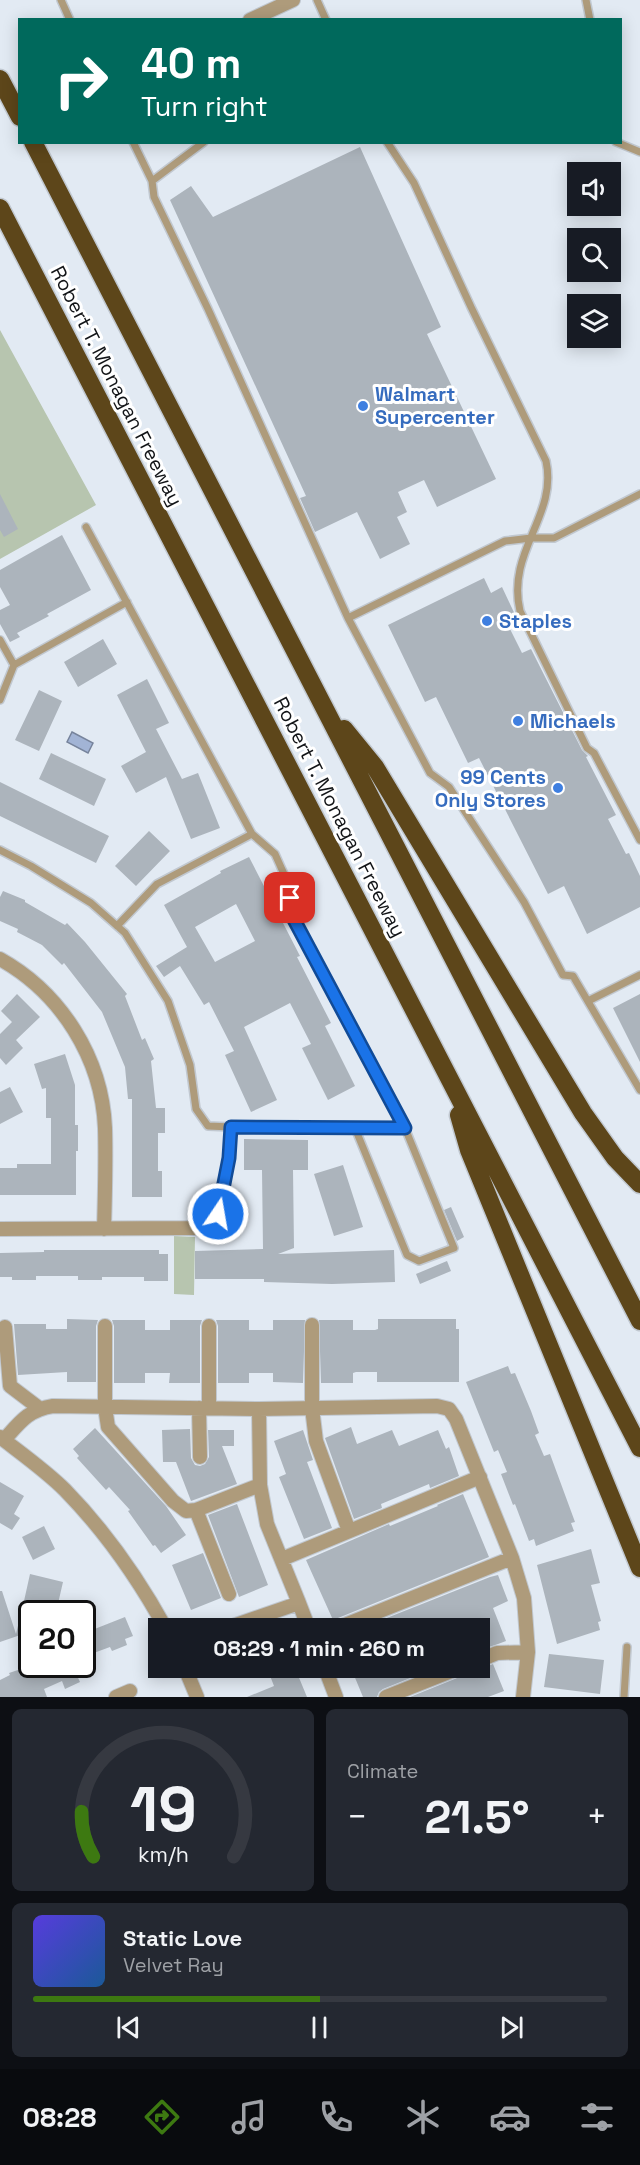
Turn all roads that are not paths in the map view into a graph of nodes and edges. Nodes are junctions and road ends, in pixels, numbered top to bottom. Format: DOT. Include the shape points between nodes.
graph roads {
  1 [pos="61,0"];
  2 [pos="293,0"];
  3 [pos="317,0"];
  4 [pos="586,0"];
  5 [pos="69,18"];
  6 [pos="254,18"];
  7 [pos="325,18"];
  8 [pos="590,18"];
  9 [pos="0,80"];
  10 [pos="18,113"];
  11 [pos="34,144"];
  12 [pos="134,144"];
  13 [pos="201,144"];
  14 [pos="388,144"];
  15 [pos="621,144"];
  16 [pos="640,152"];
  17 [pos="152,181"];
  18 [pos="0,208"];
  19 [pos="640,494"];
  20 [pos="86,527"];
  21 [pos="531,538"];
  22 [pos="126,602"];
  23 [pos="348,618"];
  24 [pos="0,639"];
  25 [pos="14,665"];
  26 [pos="319,698"];
  27 [pos="0,700"];
  28 [pos="252,834"];
  29 [pos="640,840"];
  30 [pos="0,850"];
  31 [pos="117,926"];
  32 [pos="1,963"];
  33 [pos="640,975"];
  34 [pos="588,1001"];
  35 [pos="445,1070"];
  36 [pos="640,1090"];
  37 [pos="231,1127"];
  38 [pos="355,1128"];
  39 [pos="405,1128"];
  40 [pos="640,1184"];
  41 [pos="218,1214"];
  42 [pos="0,1229"];
  43 [pos="104,1229"];
  44 [pos="615,1272"];
  45 [pos="640,1302"];
  46 [pos="640,1321"];
  47 [pos="312,1325"];
  48 [pos="105,1326"];
  49 [pos="209,1326"];
  50 [pos="5,1327"];
  51 [pos="105,1407"];
  52 [pos="39,1408"];
  53 [pos="204,1408"];
  54 [pos="312,1408"];
  55 [pos="259,1409"];
  56 [pos="2,1439"];
  57 [pos="640,1448"];
  58 [pos="200,1457"];
  59 [pos="480,1477"];
  60 [pos="260,1485"];
  61 [pos="195,1510"];
  62 [pos="349,1531"];
  63 [pos="512,1558"];
  64 [pos="282,1559"];
  65 [pos="640,1568"];
  66 [pos="229,1594"];
  67 [pos="299,1603"];
  68 [pos="160,1618"];
  69 [pos="256,1618"];
  70 [pos="305,1618"];
  71 [pos="362,1618"];
  72 [pos="627,1647"];
  73 [pos="528,1652"];
  74 [pos="490,1656"];
  75 [pos="189,1678"];
  76 [pos="329,1678"];
  77 [pos="434,1678"];
  78 [pos="130,1690"];
  79 [pos="116,1697"];
  80 [pos="197,1697"];
  81 [pos="336,1697"];
  82 [pos="386,1697"];
  83 [pos="523,1697"];
  84 [pos="624,1697"];
  1 -- 5 [label="lane"];
  2 -- 6 [label="street"];
  3 -- 7 [label="lane"];
  4 -- 8 [label="lane"];
  9 -- 10 [label="highway"];
  11 -- 26 [label="highway, Robert T. Monagan Freeway"];
  12 -- 17 [label="lane"];
  13 -- 17 [label="lane"];
  14 -- 21 [label="lane" via="414,183 546,462 548,491"];
  15 -- 16 [label="lane"];
  17 -- 23 [label="lane" via="154,197"];
  18 -- 35 [label="highway, Robert T. Monagan Freeway"];
  19 -- 21 [label="lane" via="554,538"];
  20 -- 22 [label="lane"];
  21 -- 23 [label="lane" via="505,541"];
  21 -- 29 [label="lane" via="518,571 520,611 587,748 594,753"];
  22 -- 25 [label="lane"];
  22 -- 28 [label="lane"];
  23 -- 34 [label="lane" via="429,773 449,787 524,902 563,975 573,976"];
  24 -- 25 [label="lane"];
  25 -- 27 [label="lane"];
  26 -- 40 [label="highway" via="375,767 599,1137"];
  26 -- 44 [label="highway, Robert T. Monagan Freeway"];
  28 -- 31 [label="lane" via="157,884"];
  28 -- 39 [label="lane" via="274,854 288,883 291,914"];
  30 -- 31 [label="lane" via="91,903"];
  31 -- 37 [label="lane" via="168,1001 190,1065 196,1109 208,1126"];
  32 -- 43 [label="street" via="24,974 47,994 70,1022 89,1057 100,1091 105,1126"];
  33 -- 34 [label="lane"];
  34 -- 36 [label="lane"];
  35 -- 57 [label="highway, Robert T. Monagan Freeway"];
  35 -- 65 [label="highway" via="469,1150"];
  37 -- 38 [label="lane"];
  37 -- 41 [label="lane"];
  38 -- 39 [label="lane"];
  38 -- 39 [label="lane" via="406,1255 419,1261 454,1248"];
  41 -- 43 [label="street" via="193,1228"];
  42 -- 43 [label="street"];
  44 -- 45 [label="highway"];
  44 -- 46 [label="highway, Robert T. Monagan Freeway"];
  47 -- 54 [label="street"];
  48 -- 51 [label="street"];
  49 -- 53 [label="street"];
  50 -- 52 [label="street" via="10,1386"];
  51 -- 52 [label="street"];
  51 -- 53 [label="street"];
  51 -- 61 [label="street" via="108,1427 173,1501 186,1511"];
  52 -- 56 [label="street"];
  53 -- 55 [label="street"];
  53 -- 58 [label="street"];
  54 -- 55 [label="street"];
  54 -- 59 [label="street" via="449,1410"];
  54 -- 62 [label="street" via="315,1442"];
  55 -- 60 [label="street"];
  56 -- 68 [label="street" via="64,1489 113,1546"];
  59 -- 62 [label="street"];
  59 -- 63 [label="street"];
  60 -- 61 [label="street"];
  60 -- 64 [label="street" via="267,1524"];
  61 -- 66 [label="street"];
  62 -- 64 [label="street"];
  63 -- 71 [label="street"];
  63 -- 73 [label="street" via="524,1598"];
  64 -- 67 [label="street"];
  67 -- 69 [label="street"];
  67 -- 70 [label="street"];
  72 -- 84 [label="lane"];
  73 -- 74 [label="street"];
  73 -- 83 [label="street"];
  75 -- 80 [label="street"];
  76 -- 81 [label="street"];
  77 -- 82 [label="street"];
  78 -- 79 [label="street"];
}
